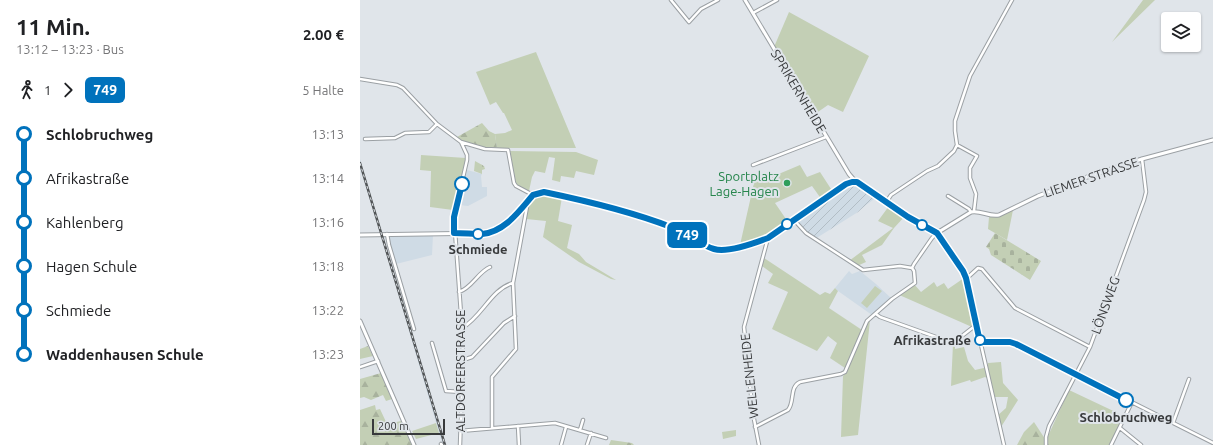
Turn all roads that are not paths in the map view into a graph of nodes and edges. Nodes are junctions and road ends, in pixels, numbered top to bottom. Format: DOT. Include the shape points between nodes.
graph roads {
  1 [pos="671,0"];
  2 [pos="718,0"];
  3 [pos="745,0"];
  4 [pos="777,0"];
  5 [pos="1012,0"];
  6 [pos="753,13"];
  7 [pos="360,79"];
  8 [pos="437,124"];
  9 [pos="826,137"];
  10 [pos="365,139"];
  11 [pos="1213,140"];
  12 [pos="461,142"];
  13 [pos="957,145"];
  14 [pos="1142,159"];
  15 [pos="753,165"];
  16 [pos="855,181"];
  17 [pos="533,195"];
  18 [pos="948,196"];
  19 [pos="529,200"];
  20 [pos="886,201"];
  21 [pos="973,212"];
  22 [pos="793,220"];
  23 [pos="454,233"];
  24 [pos="937,233"];
  25 [pos="387,234"];
  26 [pos="360,235"];
  27 [pos="768,238"];
  28 [pos="456,249"];
  29 [pos="474,250"];
  30 [pos="490,267"];
  31 [pos="912,268"];
  32 [pos="966,278"];
  33 [pos="513,283"];
  34 [pos="459,292"];
  35 [pos="876,314"];
  36 [pos="515,316"];
  37 [pos="360,321"];
  38 [pos="976,325"];
  39 [pos="462,328"];
  40 [pos="414,329"];
  41 [pos="980,342"];
  42 [pos="432,343"];
  43 [pos="1090,347"];
  44 [pos="463,360"];
  45 [pos="378,361"];
  46 [pos="360,367"];
  47 [pos="1076,374"];
  48 [pos="1189,379"];
  49 [pos="462,392"];
  50 [pos="1132,402"];
  51 [pos="583,420"];
  52 [pos="1173,423"];
  53 [pos="518,426"];
  54 [pos="566,427"];
  55 [pos="755,427"];
  56 [pos="492,428"];
  57 [pos="1120,428"];
  58 [pos="580,430"];
  59 [pos="460,431"];
  60 [pos="591,433"];
  61 [pos="606,438"];
  62 [pos="1213,443"];
  63 [pos="414,445"];
  64 [pos="460,445"];
  65 [pos="518,445"];
  66 [pos="561,445"];
  67 [pos="586,445"];
  68 [pos="759,445"];
  69 [pos="1004,445"];
  70 [pos="1046,445"];
  71 [pos="1111,445"];
  72 [pos="1141,445"];
  1 -- 2 [label="street" via="689,22 701,9"];
  3 -- 6 [label="main road, SPRIKERNHEIDE"];
  4 -- 6 [label="street"];
  5 -- 13 [label="street" via="970,76 955,121"];
  6 -- 9 [label="main road, SPRIKERNHEIDE"];
  7 -- 8 [label="street" via="400,86"];
  8 -- 10 [label="street" via="429,132 405,133 394,138"];
  8 -- 12 [label="street"];
  9 -- 15 [label="street"];
  9 -- 16 [label="main road, SPRIKERNHEIDE"];
  11 -- 14 [label="main road, LIEMER STRASSE"];
  12 -- 17 [label="street" via="485,149 508,150 514,183"];
  12 -- 23 [label="street, ALTDORFERSTRASSE" via="467,160 454,217"];
  13 -- 20 [label="street" via="952,154 938,166"];
  13 -- 21 [label="street" via="978,156 970,168 976,194"];
  14 -- 21 [label="main road, LIEMER STRASSE" via="1038,196 999,215"];
  14 -- 43 [label="street, LÖNSWEG" via="1146,192 1144,200"];
  16 -- 20 [label="main road"];
  16 -- 22 [label="main road" via="846,184"];
  17 -- 19 [label="main road"];
  17 -- 27 [label="main road" via="544,192 633,213 672,228 714,249 724,250"];
  18 -- 21 [label="street, LIEMER STRASSE"];
  19 -- 23 [label="main road" via="519,212 494,231 483,234"];
  19 -- 33 [label="street"];
  20 -- 24 [label="main road"];
  21 -- 24 [label="main road"];
  22 -- 27 [label="main road"];
  22 -- 31 [label="street" via="806,234 863,270 900,266"];
  23 -- 25 [label="main road"];
  23 -- 28 [label="street, ALTDORFERSTRASSE"];
  24 -- 31 [label="street"];
  24 -- 32 [label="street"];
  25 -- 26 [label="main road"];
  25 -- 40 [label="street"];
  27 -- 55 [label="street, WELLENHEIDE" via="745,323"];
  28 -- 29 [label="street"];
  28 -- 34 [label="street, ALTDORFERSTRASSE"];
  30 -- 34 [label="street"];
  31 -- 35 [label="street" via="915,282"];
  32 -- 38 [label="street"];
  32 -- 43 [label="street" via="978,268 982,268 1015,308"];
  33 -- 36 [label="street"];
  33 -- 39 [label="street" via="496,294 470,324"];
  34 -- 39 [label="street, ALTDORFERSTRASSE"];
  35 -- 38 [label="street" via="953,343"];
  35 -- 55 [label="street" via="867,321 845,372 796,384 788,410"];
  36 -- 44 [label="street" via="504,323 472,358"];
  36 -- 56 [label="street" via="516,349 492,377"];
  37 -- 45 [label="main road"];
  38 -- 41 [label="street"];
  39 -- 44 [label="street, ALTDORFERSTRASSE"];
  41 -- 47 [label="street" via="1010,342"];
  41 -- 69 [label="street"];
  42 -- 49 [label="street" via="446,391"];
  43 -- 47 [label="street, LÖNSWEG"];
  44 -- 49 [label="street, ALTDORFERSTRASSE"];
  45 -- 46 [label="street"];
  45 -- 63 [label="main road"];
  47 -- 50 [label="street"];
  47 -- 70 [label="street, LÖNSWEG" via="1049,426"];
  48 -- 52 [label="street"];
  49 -- 59 [label="street, ALTDORFERSTRASSE"];
  50 -- 52 [label="street"];
  50 -- 57 [label="street"];
  51 -- 58 [label="street"];
  52 -- 62 [label="street"];
  53 -- 54 [label="street" via="555,423"];
  53 -- 56 [label="street"];
  53 -- 65 [label="street"];
  54 -- 58 [label="street"];
  54 -- 66 [label="street"];
  55 -- 68 [label="street, WELLENHEIDE"];
  56 -- 59 [label="street"];
  57 -- 71 [label="street"];
  57 -- 72 [label="street"];
  58 -- 60 [label="street"];
  59 -- 64 [label="street, ALTDORFERSTRASSE"];
  60 -- 61 [label="street"];
  60 -- 67 [label="street"];
}
